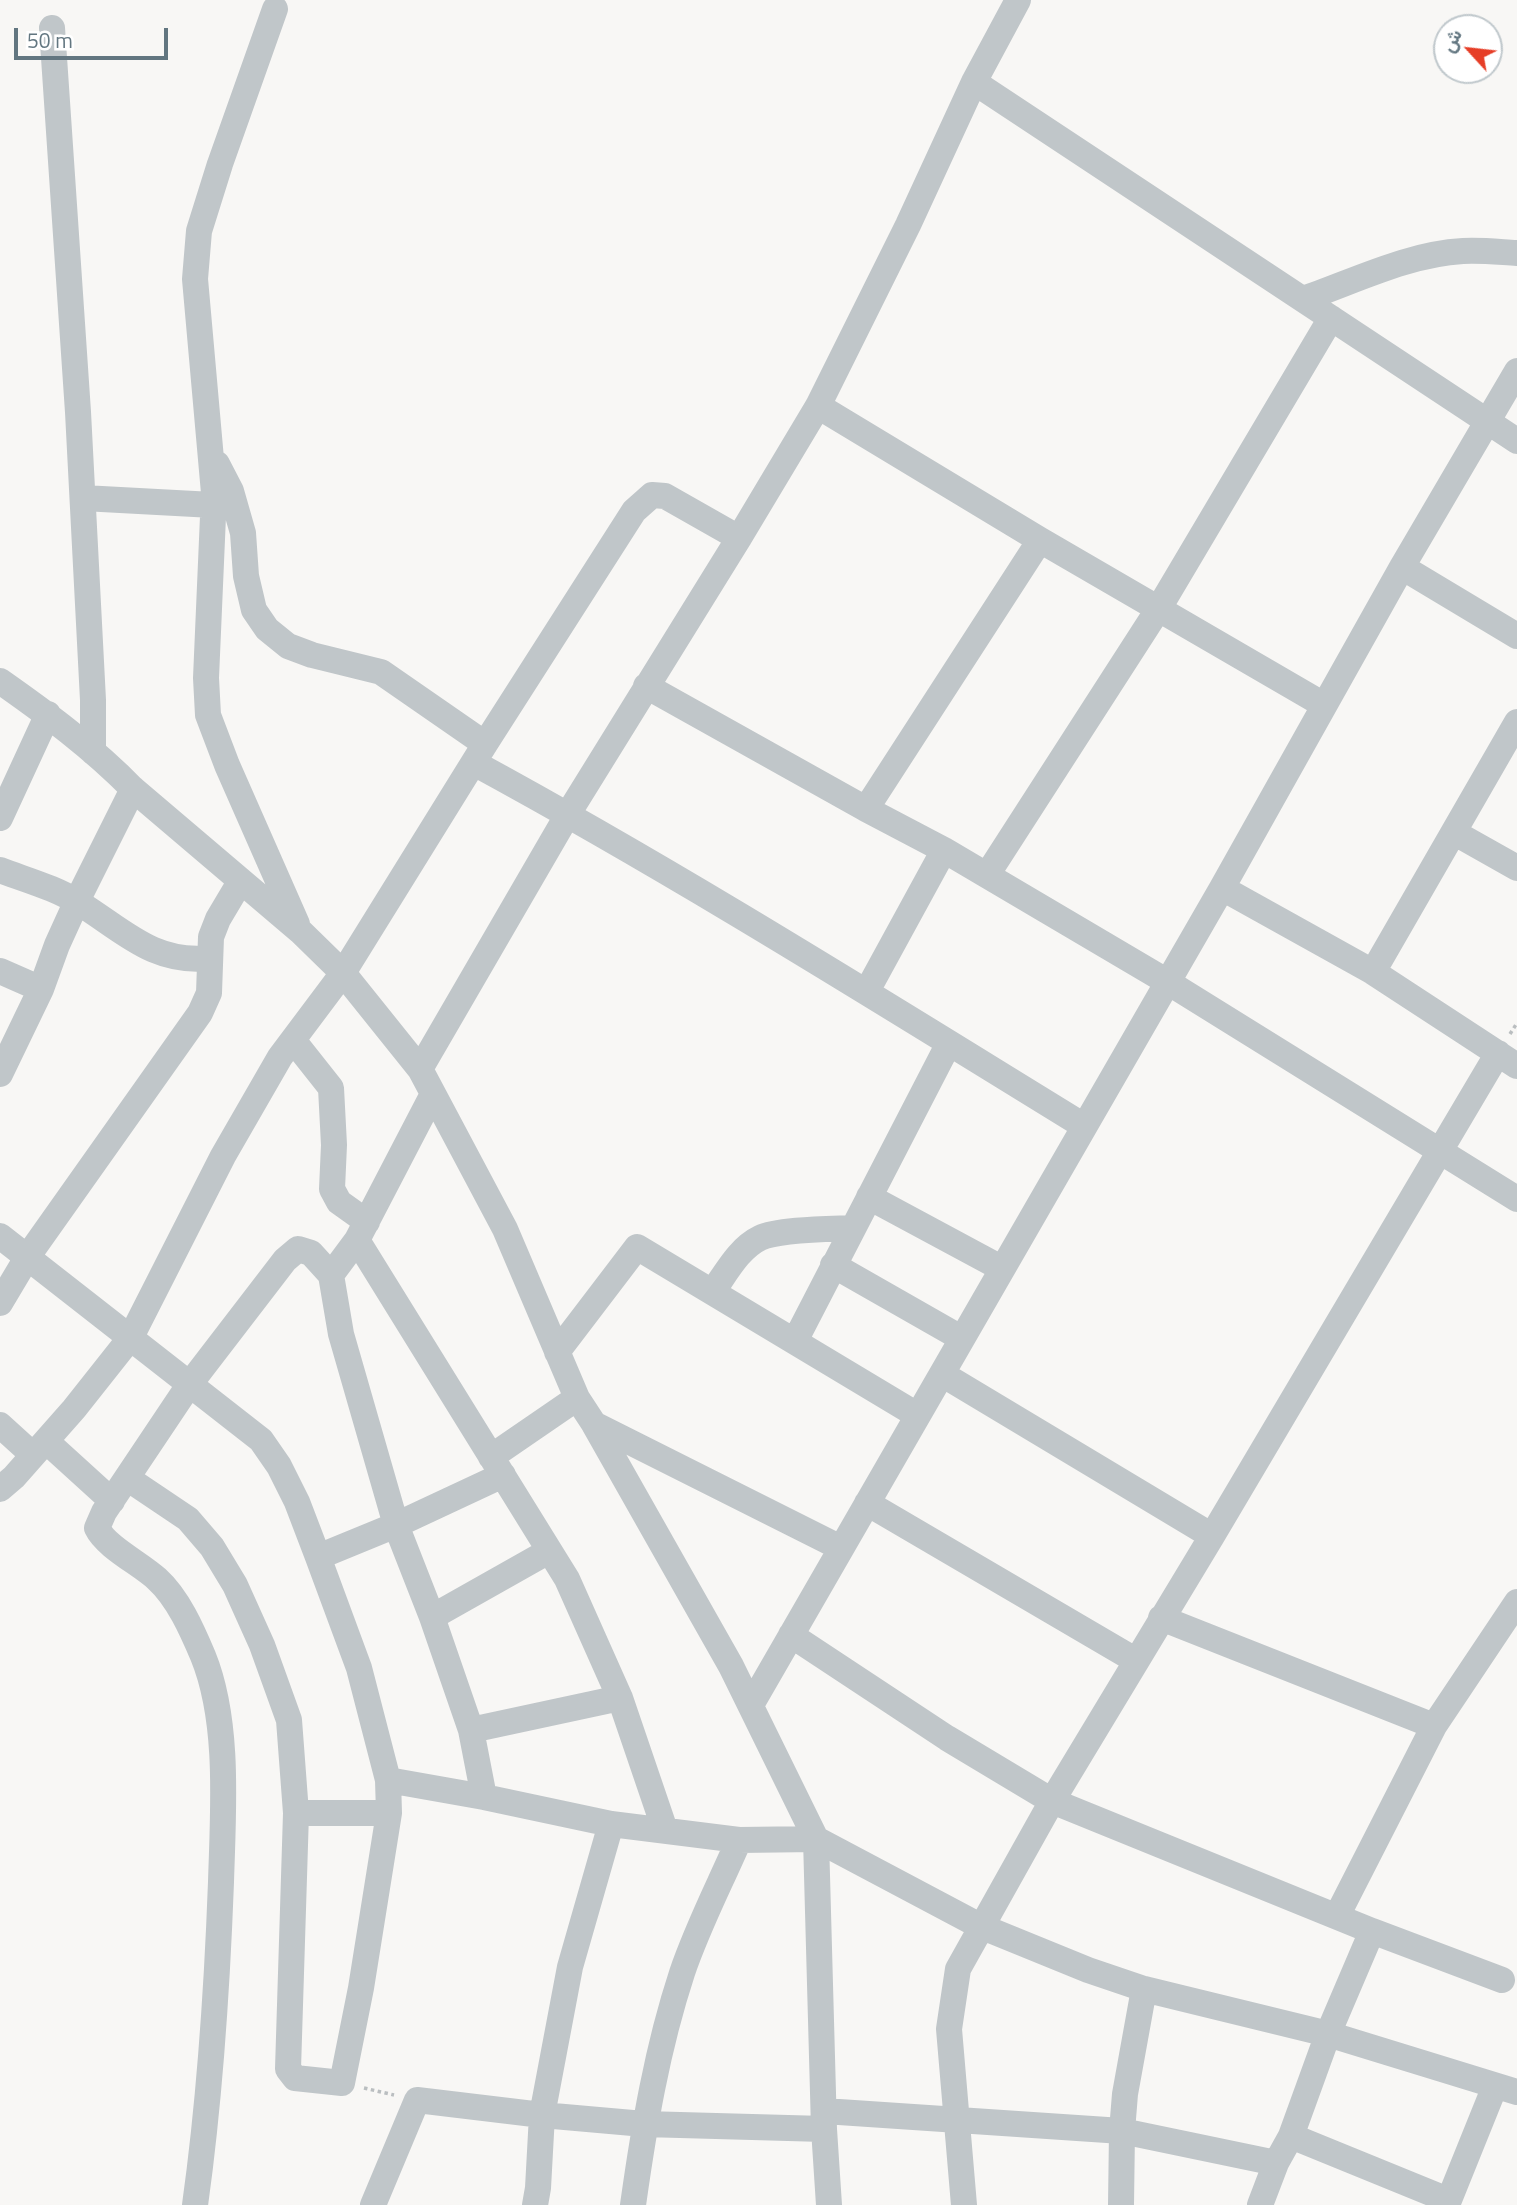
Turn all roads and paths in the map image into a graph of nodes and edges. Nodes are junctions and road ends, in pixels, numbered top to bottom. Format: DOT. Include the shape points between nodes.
graph roads {
  1 [pos="1018,0"];
  2 [pos="275,9"];
  3 [pos="51,28"];
  4 [pos="974,82"];
  5 [pos="1517,253"];
  6 [pos="1303,299"];
  7 [pos="1331,318"];
  8 [pos="1517,370"];
  9 [pos="818,406"];
  10 [pos="1487,424"];
  11 [pos="1517,441"];
  12 [pos="211,454"];
  13 [pos="83,498"];
  14 [pos="213,505"];
  15 [pos="739,538"];
  16 [pos="1040,540"];
  17 [pos="1402,567"];
  18 [pos="1159,608"];
  19 [pos="1517,636"];
  20 [pos="0,681"];
  21 [pos="646,686"];
  22 [pos="1325,705"];
  23 [pos="48,714"];
  24 [pos="1517,722"];
  25 [pos="93,752"];
  26 [pos="479,754"];
  27 [pos="133,789"];
  28 [pos="866,809"];
  29 [pos="568,814"];
  30 [pos="0,818"];
  31 [pos="1455,833"];
  32 [pos="944,850"];
  33 [pos="1517,868"];
  34 [pos="0,870"];
  35 [pos="987,875"];
  36 [pos="240,882"];
  37 [pos="1222,888"];
  38 [pos="77,901"];
  39 [pos="300,931"];
  40 [pos="209,958"];
  41 [pos="0,971"];
  42 [pos="1373,972"];
  43 [pos="343,973"];
  44 [pos="1166,981"];
  45 [pos="41,989"];
  46 [pos="867,991"];
  47 [pos="293,1040"];
  48 [pos="949,1043"];
  49 [pos="1508,1060"];
  50 [pos="421,1069"];
  51 [pos="0,1074"];
  52 [pos="433,1094"];
  53 [pos="1084,1126"];
  54 [pos="1440,1151"];
  55 [pos="869,1197"];
  56 [pos="1517,1199"];
  57 [pos="853,1228"];
  58 [pos="362,1231"];
  59 [pos="0,1236"];
  60 [pos="28,1256"];
  61 [pos="834,1265"];
  62 [pos="1001,1268"];
  63 [pos="331,1275"];
  64 [pos="713,1291"];
  65 [pos="0,1303"];
  66 [pos="131,1337"];
  67 [pos="961,1338"];
  68 [pos="794,1341"];
  69 [pos="557,1352"];
  70 [pos="942,1374"];
  71 [pos="189,1385"];
  72 [pos="577,1398"];
  73 [pos="918,1415"];
  74 [pos="594,1424"];
  75 [pos="0,1425"];
  76 [pos="40,1448"];
  77 [pos="497,1466"];
  78 [pos="127,1478"];
  79 [pos="0,1489"];
  80 [pos="112,1501"];
  81 [pos="867,1503"];
  82 [pos="396,1525"];
  83 [pos="1212,1536"];
  84 [pos="841,1548"];
  85 [pos="550,1551"];
  86 [pos="318,1557"];
  87 [pos="1517,1602"];
  88 [pos="432,1617"];
  89 [pos="1161,1618"];
  90 [pos="791,1635"];
  91 [pos="1135,1660"];
  92 [pos="621,1699"];
  93 [pos="751,1705"];
  94 [pos="1434,1726"];
  95 [pos="471,1730"];
  96 [pos="388,1780"];
  97 [pos="484,1797"];
  98 [pos="1052,1801"];
  99 [pos="296,1812"];
  100 [pos="389,1813"];
  101 [pos="611,1824"];
  102 [pos="665,1830"];
  103 [pos="816,1839"];
  104 [pos="739,1840"];
  105 [pos="1338,1916"];
  106 [pos="980,1926"];
  107 [pos="1372,1930"];
  108 [pos="1502,1980"];
  109 [pos="1144,1989"];
  110 [pos="1328,2034"];
  111 [pos="342,2083"];
  112 [pos="1506,2089"];
  113 [pos="417,2100"];
  114 [pos="542,2115"];
  115 [pos="824,2120"];
  116 [pos="958,2120"];
  117 [pos="644,2124"];
  118 [pos="1122,2131"];
  119 [pos="1291,2136"];
  120 [pos="1276,2163"];
  121 [pos="1447,2202"];
  122 [pos="195,2205"];
  123 [pos="373,2205"];
  124 [pos="535,2205"];
  125 [pos="633,2205"];
  126 [pos="829,2205"];
  127 [pos="964,2205"];
  128 [pos="1121,2205"];
  129 [pos="1260,2205"];
  1 -- 4 [label="street"];
  2 -- 12 [label="street" via="199,231 195,279"];
  3 -- 13 [label="street"];
  4 -- 6 [label="street"];
  4 -- 9 [label="street"];
  5 -- 6 [label="street" via="1432,255"];
  6 -- 7 [label="street"];
  7 -- 10 [label="street"];
  7 -- 18 [label="street"];
  8 -- 10 [label="street"];
  9 -- 15 [label="street"];
  9 -- 16 [label="street"];
  10 -- 11 [label="street"];
  10 -- 17 [label="street"];
  12 -- 14 [label="street"];
  12 -- 26 [label="street" via="231,491 243,533 254,610 267,629 288,646 312,656 381,672"];
  13 -- 14 [label="street"];
  13 -- 25 [label="street"];
  14 -- 39 [label="street" via="208,715"];
  15 -- 21 [label="street"];
  15 -- 26 [label="street" via="665,496 646,499"];
  16 -- 18 [label="street"];
  16 -- 28 [label="street"];
  17 -- 19 [label="street"];
  17 -- 22 [label="street"];
  18 -- 22 [label="street"];
  18 -- 35 [label="street"];
  20 -- 23 [label="street"];
  21 -- 28 [label="street"];
  21 -- 29 [label="street"];
  22 -- 37 [label="street"];
  23 -- 25 [label="street"];
  23 -- 30 [label="street"];
  24 -- 31 [label="street"];
  25 -- 27 [label="street"];
  26 -- 29 [label="street"];
  26 -- 43 [label="street"];
  27 -- 36 [label="street"];
  27 -- 38 [label="street"];
  28 -- 32 [label="street"];
  29 -- 46 [label="street"];
  29 -- 50 [label="street"];
  31 -- 33 [label="street"];
  31 -- 42 [label="street"];
  32 -- 35 [label="street"];
  32 -- 46 [label="street"];
  34 -- 38 [label="street"];
  35 -- 44 [label="street"];
  36 -- 39 [label="street"];
  36 -- 40 [label="street" via="218,919"];
  37 -- 42 [label="street"];
  37 -- 44 [label="street"];
  38 -- 40 [label="street" via="160,953 180,959"];
  38 -- 45 [label="street"];
  39 -- 43 [label="street"];
  40 -- 60 [label="street" via="209,993 200,1013"];
  41 -- 45 [label="street"];
  42 -- 49 [label="street"];
  43 -- 47 [label="street"];
  43 -- 50 [label="street"];
  44 -- 53 [label="street"];
  44 -- 54 [label="street"];
  45 -- 51 [label="street"];
  46 -- 48 [label="street"];
  47 -- 58 [label="street" via="331,1088 332,1189"];
  47 -- 66 [label="street" via="223,1156"];
  48 -- 53 [label="street"];
  48 -- 55 [label="street"];
  49 -- 54 [label="street"];
  50 -- 52 [label="street"];
  52 -- 58 [label="street"];
  52 -- 69 [label="street" via="505,1229"];
  53 -- 62 [label="street"];
  54 -- 56 [label="street"];
  54 -- 83 [label="street"];
  55 -- 57 [label="street"];
  55 -- 62 [label="street"];
  57 -- 61 [label="street"];
  57 -- 64 [label="street" via="761,1237 741,1252"];
  58 -- 63 [label="street"];
  58 -- 77 [label="street"];
  59 -- 60 [label="street"];
  60 -- 65 [label="street"];
  60 -- 66 [label="street"];
  61 -- 67 [label="street"];
  61 -- 68 [label="street"];
  62 -- 67 [label="street"];
  63 -- 71 [label="street" via="311,1254 303,1249 294,1251"];
  63 -- 82 [label="street" via="341,1334"];
  64 -- 68 [label="street"];
  64 -- 69 [label="street" via="637,1247"];
  66 -- 71 [label="street"];
  66 -- 76 [label="street"];
  67 -- 70 [label="street"];
  68 -- 73 [label="street"];
  69 -- 72 [label="street"];
  70 -- 73 [label="street"];
  70 -- 83 [label="street"];
  71 -- 78 [label="street"];
  71 -- 86 [label="street" via="269,1450 297,1502"];
  72 -- 74 [label="street"];
  72 -- 77 [label="street"];
  73 -- 81 [label="street"];
  74 -- 84 [label="street"];
  74 -- 93 [label="street"];
  75 -- 76 [label="street"];
  76 -- 79 [label="street"];
  76 -- 80 [label="street"];
  77 -- 82 [label="street"];
  77 -- 85 [label="street"];
  78 -- 80 [label="street"];
  78 -- 99 [label="street" via="188,1519 235,1585 289,1720"];
  80 -- 122 [label="street" via="99,1521 98,1532 158,1580 179,1608 204,1657 217,1704 224,1789 217,1992"];
  81 -- 84 [label="street"];
  81 -- 91 [label="street"];
  82 -- 86 [label="street"];
  82 -- 88 [label="street"];
  83 -- 89 [label="street"];
  84 -- 90 [label="street"];
  85 -- 88 [label="street"];
  85 -- 92 [label="street"];
  86 -- 96 [label="street" via="359,1668"];
  87 -- 94 [label="street"];
  88 -- 95 [label="street"];
  89 -- 91 [label="street"];
  89 -- 94 [label="street"];
  90 -- 93 [label="street"];
  90 -- 98 [label="street"];
  91 -- 98 [label="street"];
  92 -- 95 [label="street"];
  92 -- 102 [label="street"];
  93 -- 103 [label="street"];
  94 -- 105 [label="street"];
  95 -- 97 [label="street"];
  96 -- 97 [label="street"];
  96 -- 100 [label="street"];
  97 -- 101 [label="street"];
  98 -- 105 [label="street"];
  98 -- 106 [label="street"];
  99 -- 100 [label="street"];
  99 -- 111 [label="street" via="288,2069 295,2078"];
  100 -- 111 [label="street"];
  101 -- 102 [label="street"];
  101 -- 114 [label="street" via="570,1967"];
  102 -- 104 [label="street"];
  103 -- 104 [label="street"];
  103 -- 106 [label="street"];
  103 -- 115 [label="street"];
  104 -- 117 [label="street" via="682,1972"];
  105 -- 107 [label="street"];
  106 -- 109 [label="street"];
  106 -- 116 [label="street" via="958,1969 949,2029"];
  107 -- 108 [label="street"];
  107 -- 110 [label="street"];
  109 -- 110 [label="street"];
  109 -- 118 [label="street"];
  110 -- 112 [label="street"];
  110 -- 119 [label="street"];
  111 -- 113 [label="path"];
  112 -- 121 [label="street"];
  113 -- 114 [label="street"];
  113 -- 123 [label="street"];
  114 -- 117 [label="street"];
  114 -- 124 [label="street"];
  115 -- 116 [label="street"];
  115 -- 117 [label="street"];
  115 -- 126 [label="street"];
  116 -- 118 [label="street"];
  116 -- 127 [label="street"];
  117 -- 125 [label="street"];
  118 -- 120 [label="street"];
  118 -- 128 [label="street"];
  119 -- 120 [label="street"];
  119 -- 121 [label="street"];
  120 -- 129 [label="street"];
}
